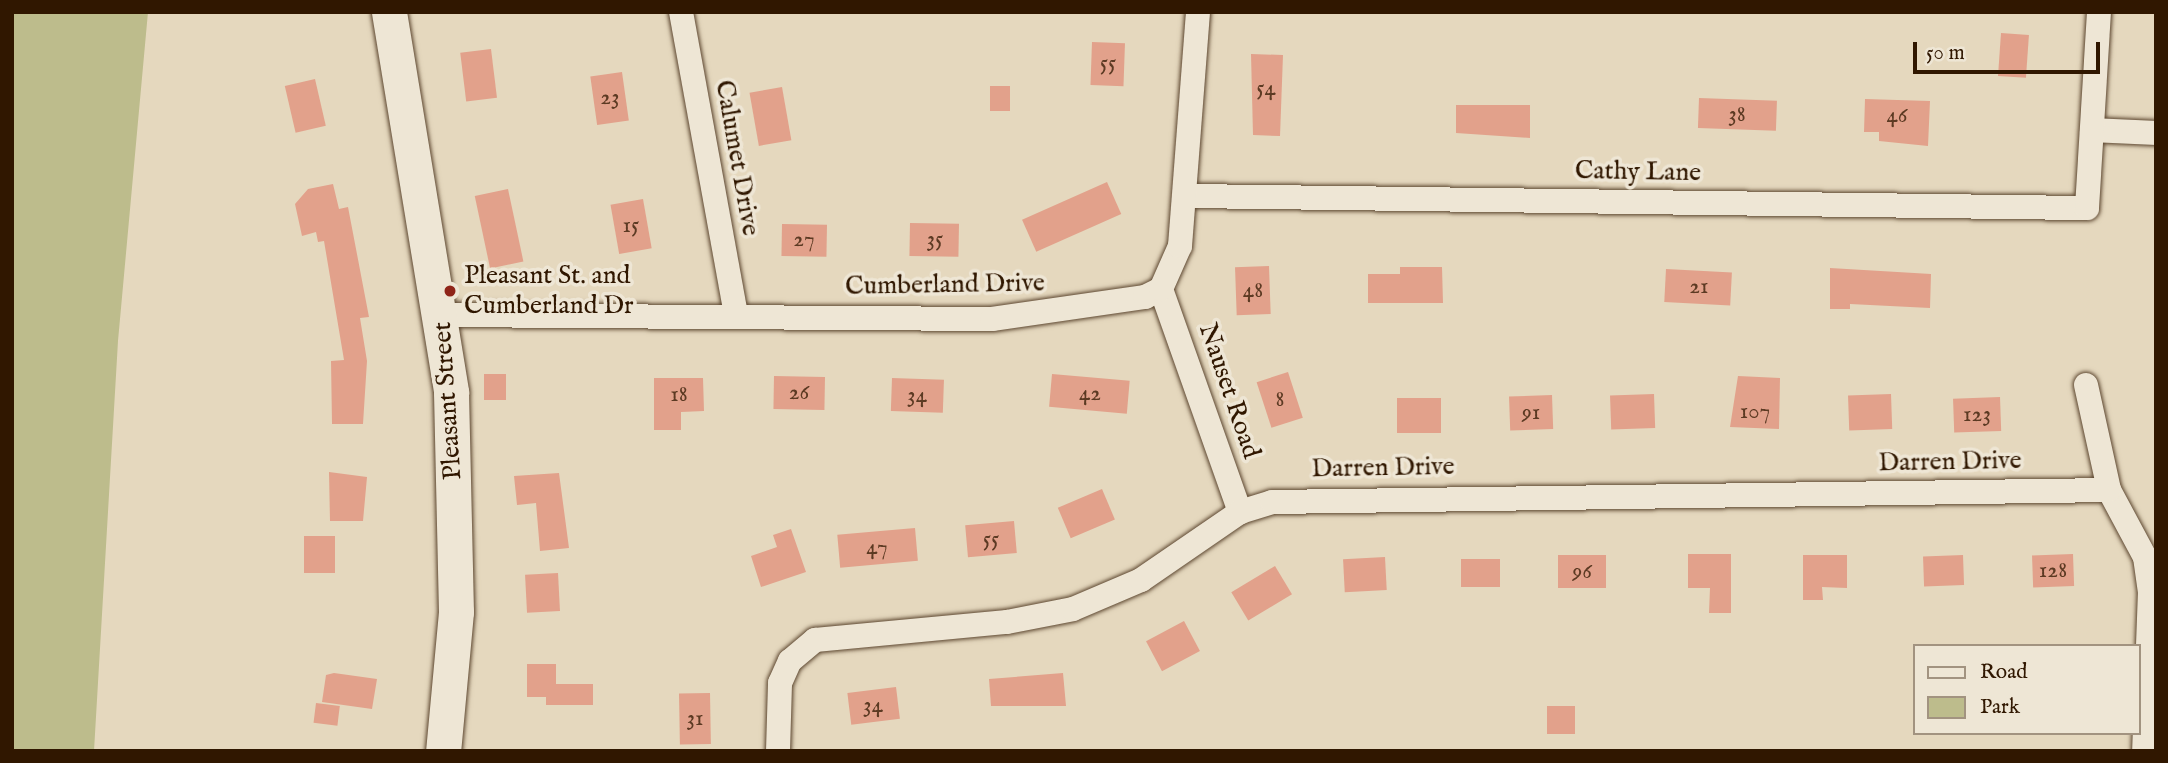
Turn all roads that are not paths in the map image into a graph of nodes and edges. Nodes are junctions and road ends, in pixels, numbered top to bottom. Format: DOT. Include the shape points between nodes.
graph roads {
  1 [pos="389,12"];
  2 [pos="681,12"];
  3 [pos="1198,12"];
  4 [pos="2099,12"];
  5 [pos="2092,130"];
  6 [pos="2156,134"];
  7 [pos="1189,195"];
  8 [pos="1161,289"];
  9 [pos="443,315"];
  10 [pos="736,315"];
  11 [pos="2086,385"];
  12 [pos="2109,490"];
  13 [pos="1240,512"];
  14 [pos="443,751"];
  15 [pos="778,751"];
  16 [pos="2144,751"];
  1 -- 9 [label="main road, Pleasant Street"];
  2 -- 10 [label="street, Calumet Drive"];
  3 -- 7 [label="street"];
  4 -- 5 [label="street"];
  5 -- 6 [label="street"];
  5 -- 7 [label="street, Cathy Lane" via="2087,208"];
  7 -- 8 [label="street" via="1173,271"];
  8 -- 10 [label="street, Cumberland Drive" via="1124,304 1022,318"];
  8 -- 13 [label="street, Nauset Road"];
  9 -- 10 [label="street, Cumberland Drive"];
  9 -- 14 [label="main road, Pleasant Street" via="456,612"];
  11 -- 12 [label="street"];
  12 -- 13 [label="street, Darren Drive" via="1305,498"];
  12 -- 16 [label="street" via="2145,557 2150,591"];
  13 -- 15 [label="street, Darren Drive" via="1163,569 1073,609 1007,622 815,640 789,661 780,684"];
}
